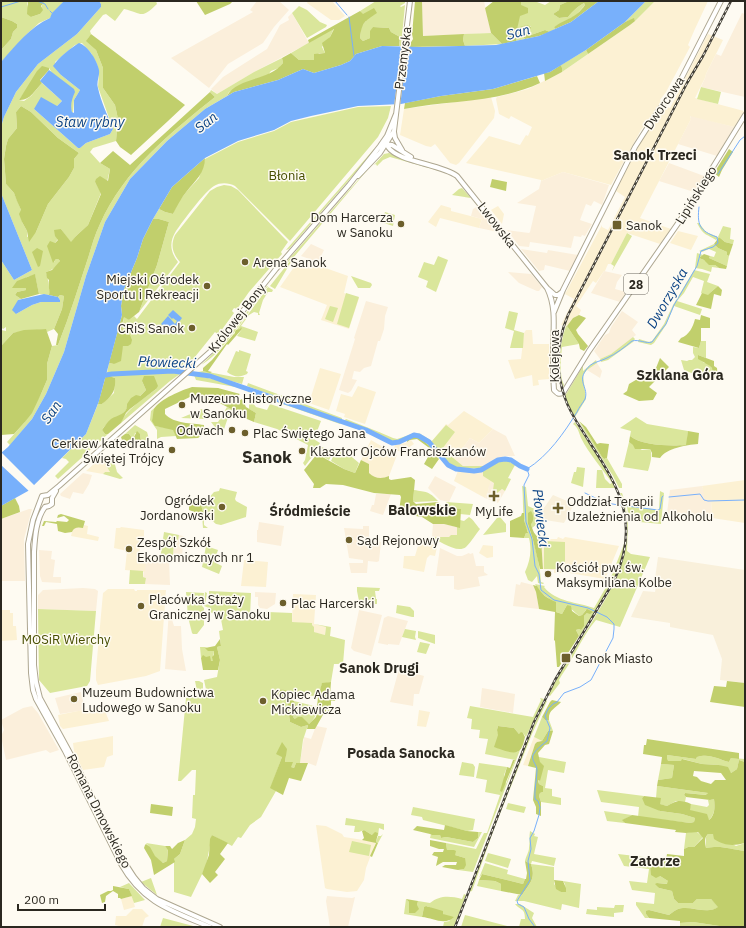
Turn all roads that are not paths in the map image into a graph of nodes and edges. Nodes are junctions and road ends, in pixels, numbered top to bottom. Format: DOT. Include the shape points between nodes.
graph roads {
  1 [pos="410,1"];
  2 [pos="721,1"];
  3 [pos="396,113"];
  4 [pos="745,115"];
  5 [pos="394,131"];
  6 [pos="387,136"];
  7 [pos="387,143"];
  8 [pos="380,146"];
  9 [pos="392,150"];
  10 [pos="380,153"];
  11 [pos="406,155"];
  12 [pos="422,163"];
  13 [pos="349,185"];
  14 [pos="547,288"];
  15 [pos="563,290"];
  16 [pos="554,312"];
  17 [pos="563,394"];
  18 [pos="50,497"];
  19 [pos="40,503"];
  20 [pos="45,507"];
  21 [pos="38,698"];
  22 [pos="210,927"];
  23 [pos="220,927"];
  1 -- 3 [label="main road, Przemyska / 28"];
  2 -- 15 [label="main road, Dworcowa" via="677,87 635,147"];
  3 -- 5 [label="main road, Przemyska / 28"];
  3 -- 6 [label="main road, Przemyska / 28"];
  4 -- 17 [label="main road, Lipińskiego / 28" via="681,220 589,350"];
  5 -- 7 [label="main road, Przemyska"];
  5 -- 11 [label="main road, Lwowska / 28" via="397,143"];
  6 -- 7 [label="main road, 28"];
  6 -- 8 [label="main road, Przemyska"];
  7 -- 8 [label="main road"];
  7 -- 9 [label="main road, Lwowska / 28"];
  7 -- 10 [label="main road, Królowej Bony"];
  7 -- 11 [label="main road, Lwowska"];
  8 -- 13 [label="main road, Królowej Bony"];
  9 -- 10 [label="main road"];
  9 -- 12 [label="main road, Lwowska / 28"];
  10 -- 13 [label="main road, Królowej Bony"];
  11 -- 12 [label="main road, Lwowska / 28"];
  12 -- 14 [label="main road, Lwowska / 28" via="451,172 459,178"];
  13 -- 18 [label="main road, Królowej Bony" via="276,269 219,343 59,486"];
  14 -- 15 [label="main road" via="555,295"];
  14 -- 16 [label="main road, Kolejowa / 28"];
  15 -- 16 [label="main road, Kolejowa"];
  16 -- 17 [label="main road, Kolejowa / 28" via="554,390 558,394"];
  18 -- 19 [label="main road" via="42,496"];
  18 -- 20 [label="main road" via="50,505"];
  19 -- 20 [label="main road"];
  19 -- 21 [label="main road" via="28,544 31,673 33,690"];
  20 -- 21 [label="main road" via="34,539 34,665"];
  21 -- 22 [label="main road, Romana Dmowskiego" via="121,864 134,884 156,903"];
  21 -- 23 [label="main road, Romana Dmowskiego" via="76,764 124,862 137,882 163,902"];
}
